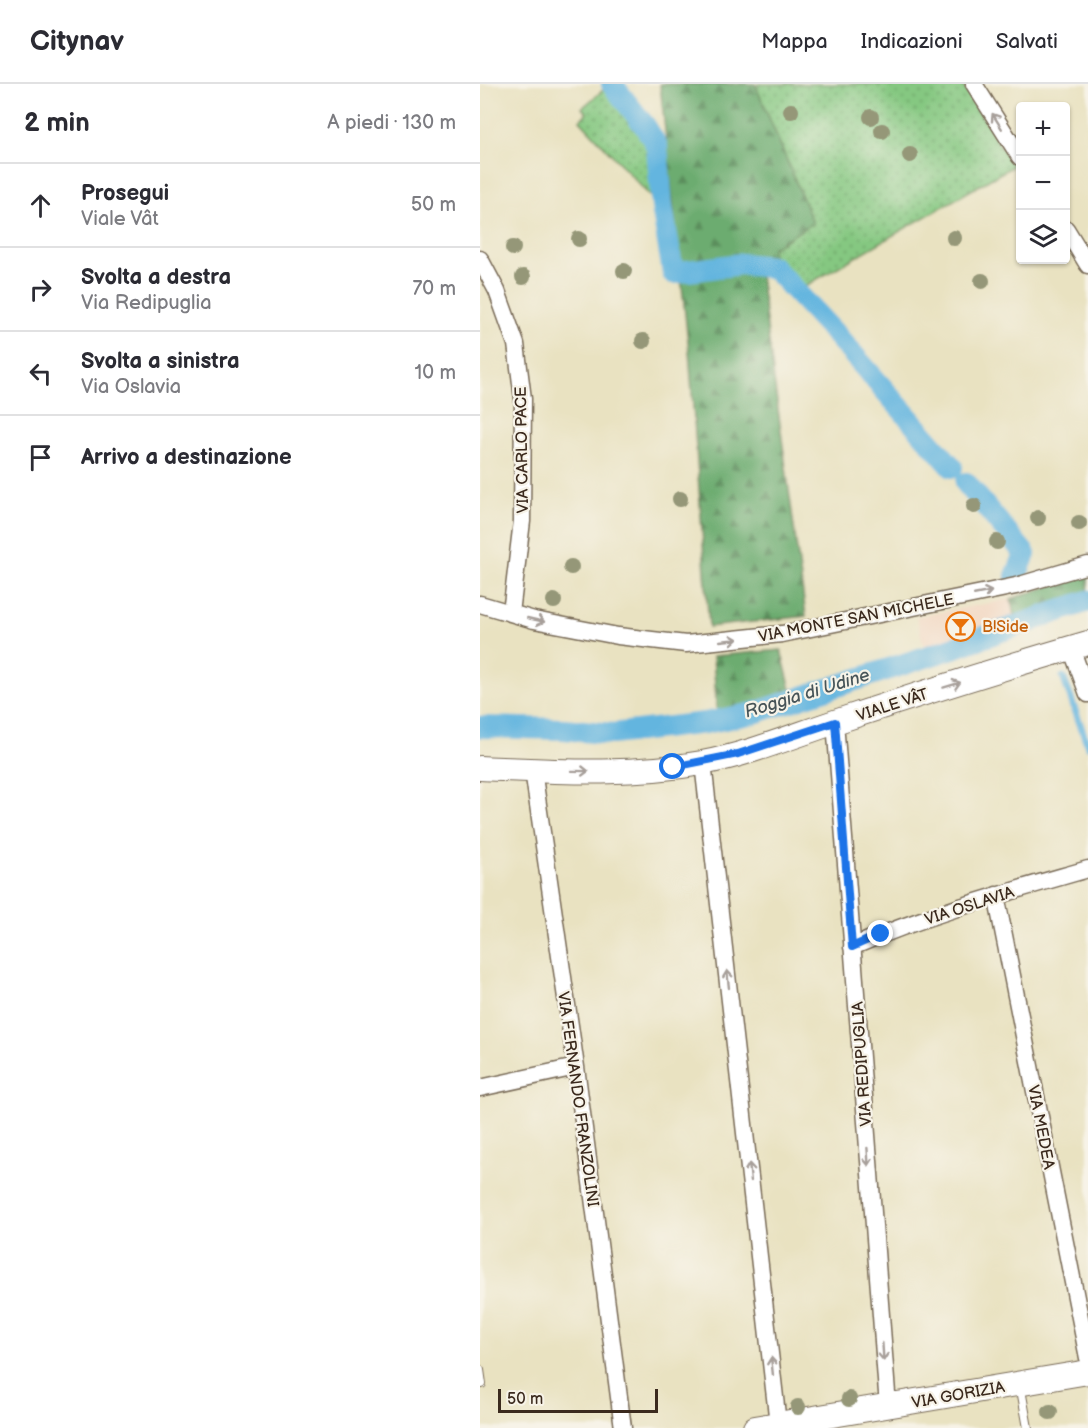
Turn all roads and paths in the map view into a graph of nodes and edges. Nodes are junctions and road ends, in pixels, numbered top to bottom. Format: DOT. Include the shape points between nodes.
graph roads {
  1 [pos="974,84"];
  2 [pos="1019,156"];
  3 [pos="1070,237"];
  4 [pos="480,259"];
  5 [pos="1088,265"];
  6 [pos="1088,565"];
  7 [pos="480,604"];
  8 [pos="511,613"];
  9 [pos="1080,645"];
  10 [pos="1088,694"];
  11 [pos="835,722"];
  12 [pos="703,762"];
  13 [pos="480,768"];
  14 [pos="534,770"];
  15 [pos="1088,869"];
  16 [pos="996,895"];
  17 [pos="852,947"];
  18 [pos="576,1067"];
  19 [pos="480,1088"];
  20 [pos="1088,1358"];
  21 [pos="480,1370"];
  22 [pos="1088,1372"];
  23 [pos="1020,1383"];
  24 [pos="482,1384"];
  25 [pos="888,1406"];
  26 [pos="839,1421"];
  27 [pos="766,1426"];
  28 [pos="623,1428"];
  29 [pos="1028,1428"];
  2 -- 1 [label="street, one-way"];
  3 -- 5 [label="street"];
  4 -- 8 [label="street, VIA CARLO PACE" via="497,291 516,344 523,399 522,521"];
  8 -- 6 [label="street, VIA MONTE SAN MICHELE, one-way" via="618,636 686,644 782,634 1016,586"];
  7 -- 8 [label="street, VIA MONTE SAN MICHELE"];
  9 -- 10 [label="street"];
  11 -- 9 [label="main road, VIALE VÂT, one-way"];
  11 -- 12 [label="main road, VIALE VÂT" via="757,749"];
  11 -- 17 [label="street, VIA REDIPUGLIA"];
  14 -- 12 [label="main road, VIALE VÂT, one-way" via="648,770"];
  27 -- 12 [label="street, one-way"];
  13 -- 14 [label="main road, VIALE VÂT"];
  14 -- 18 [label="street, VIA FERNANDO FRANZOLINI"];
  15 -- 16 [label="street, VIA OSLAVIA"];
  16 -- 17 [label="street, VIA OSLAVIA"];
  16 -- 20 [label="street, VIA MEDEA"];
  17 -- 25 [label="street, VIA REDIPUGLIA, one-way"];
  18 -- 19 [label="street"];
  18 -- 28 [label="street, VIA FERNANDO FRANZOLINI"];
  21 -- 24 [label="lane"];
  22 -- 23 [label="main road, VIA GORIZIA"];
  23 -- 25 [label="main road, VIA GORIZIA"];
  23 -- 29 [label="lane, VIA GORIZIA"];
  25 -- 26 [label="main road, VIA GORIZIA"];
  26 -- 27 [label="main road, VIA GORIZIA"];
}
